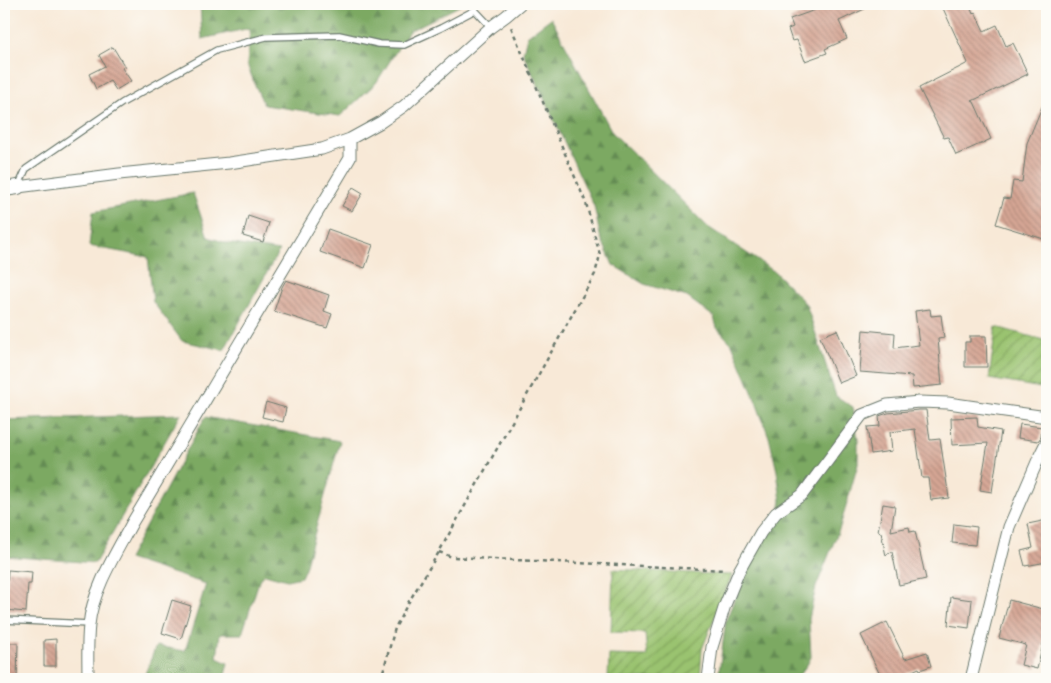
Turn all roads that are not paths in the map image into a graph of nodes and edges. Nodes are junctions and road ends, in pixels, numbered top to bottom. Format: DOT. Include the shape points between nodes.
graph roads {
  1 [pos="520,4"];
  2 [pos="491,27"];
  3 [pos="350,139"];
  4 [pos="18,187"];
  5 [pos="4,189"];
  6 [pos="1047,417"];
  7 [pos="1047,441"];
  8 [pos="4,620"];
  9 [pos="89,624"];
  10 [pos="88,679"];
  11 [pos="708,679"];
  12 [pos="971,679"];
  1 -- 2 [label="street"];
  2 -- 3 [label="street" via="404,106"];
  2 -- 4 [label="lane" via="476,10 404,45 379,44 339,35 266,37 217,50 122,103 26,169"];
  3 -- 4 [label="street" via="322,149 276,156"];
  3 -- 9 [label="street" via="350,158 132,523 104,577"];
  4 -- 5 [label="street"];
  6 -- 11 [label="street" via="919,402 887,405 862,415 802,495 776,513 761,532 725,605 712,647"];
  7 -- 12 [label="street" via="1009,527"];
  8 -- 9 [label="lane"];
  9 -- 10 [label="street"];
}
